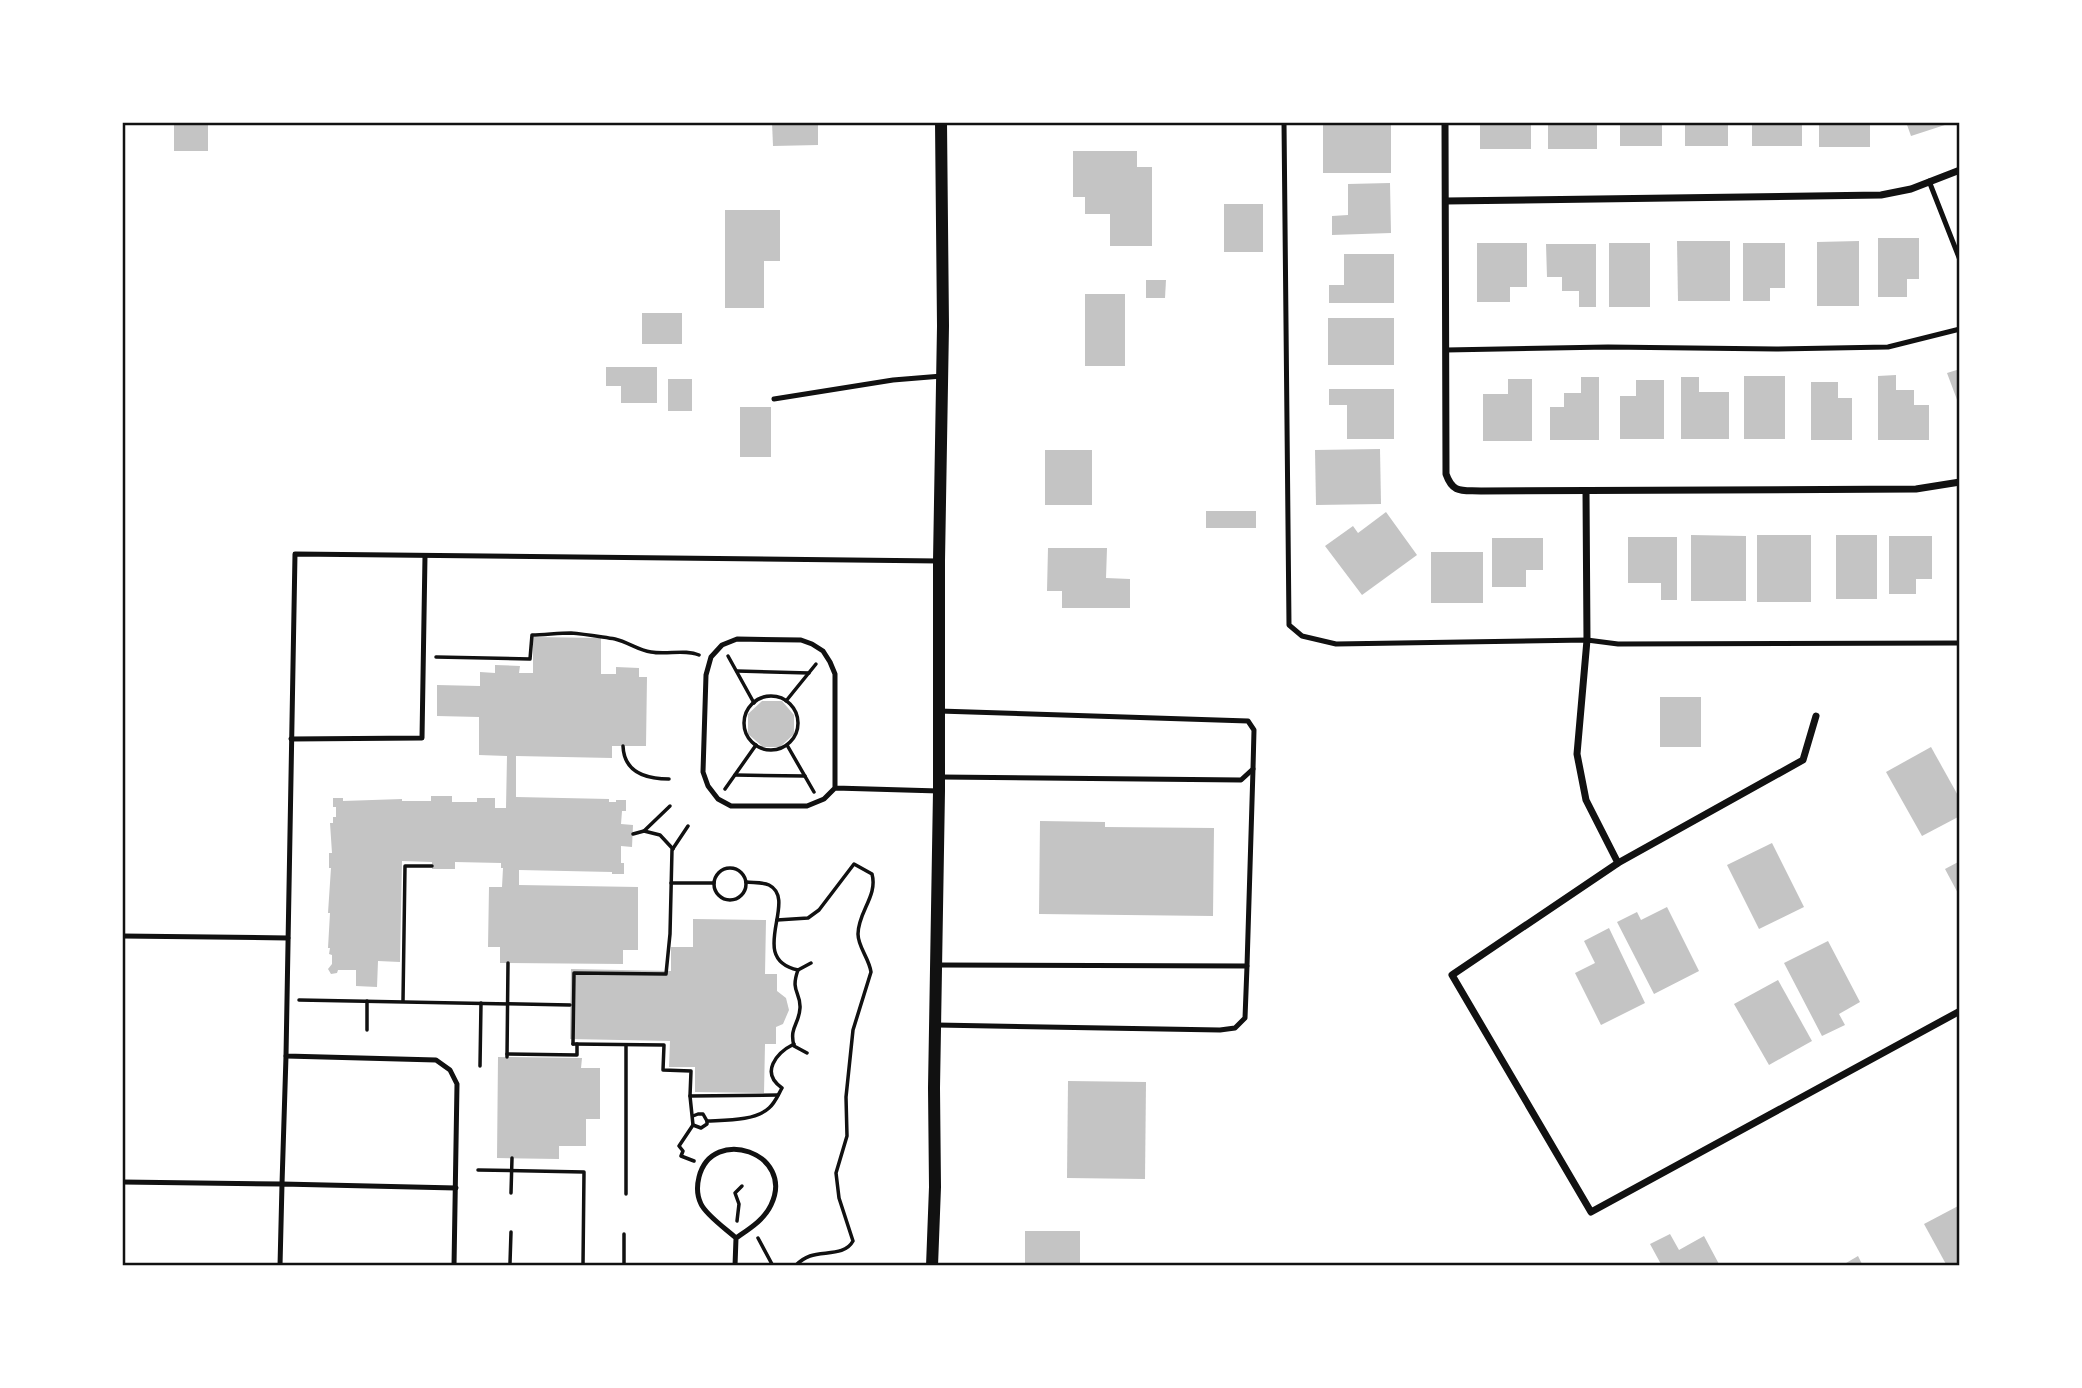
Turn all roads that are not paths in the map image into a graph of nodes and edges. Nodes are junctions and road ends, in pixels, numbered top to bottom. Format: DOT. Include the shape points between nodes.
graph roads {
  1 [pos="941,122"];
  2 [pos="1284,122"];
  3 [pos="1445,122"];
  4 [pos="1959,170"];
  5 [pos="1929,181"];
  6 [pos="1446,201"];
  7 [pos="1959,260"];
  8 [pos="1959,329"];
  9 [pos="1446,349"];
  10 [pos="942,376"];
  11 [pos="774,399"];
  12 [pos="1959,482"];
  13 [pos="1586,491"];
  14 [pos="425,556"];
  15 [pos="939,561"];
  16 [pos="1587,640"];
  17 [pos="1959,643"];
  18 [pos="939,711"];
  19 [pos="1816,716"];
  20 [pos="291,739"];
  21 [pos="1253,769"];
  22 [pos="939,776"];
  23 [pos="835,788"];
  24 [pos="939,791"];
  25 [pos="1618,863"];
  26 [pos="122,936"];
  27 [pos="288,938"];
  28 [pos="936,965"];
  29 [pos="1247,966"];
  30 [pos="1959,1011"];
  31 [pos="935,1025"];
  32 [pos="286,1056"];
  33 [pos="122,1182"];
  34 [pos="282,1184"];
  35 [pos="456,1188"];
  36 [pos="736,1238"];
  37 [pos="280,1265"];
  38 [pos="454,1265"];
  39 [pos="736,1265"];
  40 [pos="932,1265"];
  1 -- 10 [label="street"];
  2 -- 16 [label="lane" via="1289,625 1302,636 1336,644"];
  3 -- 6 [label="street"];
  4 -- 5 [label="street"];
  5 -- 6 [label="street" via="1881,195"];
  5 -- 7 [label="lane"];
  6 -- 9 [label="street"];
  8 -- 9 [label="lane" via="1888,347"];
  9 -- 13 [label="street" via="1446,474 1450,484 1455,489 1481,491"];
  10 -- 11 [label="lane"];
  10 -- 15 [label="street"];
  12 -- 13 [label="street" via="1916,488"];
  13 -- 16 [label="street"];
  14 -- 15 [label="lane"];
  14 -- 20 [label="lane" via="422,738"];
  14 -- 20 [label="lane" via="295,554"];
  15 -- 18 [label="street"];
  16 -- 17 [label="lane" via="1618,644"];
  16 -- 25 [label="street" via="1577,754 1586,800"];
  18 -- 21 [label="lane" via="1248,721 1254,730"];
  18 -- 22 [label="street"];
  19 -- 25 [label="street" via="1803,760"];
  20 -- 27 [label="lane"];
  21 -- 22 [label="lane" via="1241,780"];
  21 -- 29 [label="lane"];
  22 -- 24 [label="street"];
  23 -- 23 [label="lane" via="807,806 731,806 718,799 703,772 706,675 711,657 722,645 737,639 801,640 825,653 835,674"];
  23 -- 24 [label="lane"];
  24 -- 28 [label="street"];
  25 -- 30 [label="street" via="1452,975 1591,1212"];
  26 -- 27 [label="lane"];
  27 -- 32 [label="lane"];
  28 -- 29 [label="lane"];
  28 -- 31 [label="street"];
  29 -- 31 [label="lane" via="1245,1018 1235,1028 1220,1031"];
  31 -- 40 [label="street"];
  32 -- 34 [label="lane"];
  32 -- 35 [label="lane" via="436,1060 450,1070 457,1084"];
  33 -- 34 [label="lane"];
  34 -- 35 [label="lane"];
  34 -- 37 [label="lane"];
  35 -- 38 [label="lane"];
  36 -- 36 [label="lane" via="771,1207 776,1191 773,1170 766,1161 730,1149 716,1153 697,1184 701,1205"];
  36 -- 39 [label="lane"];
}
